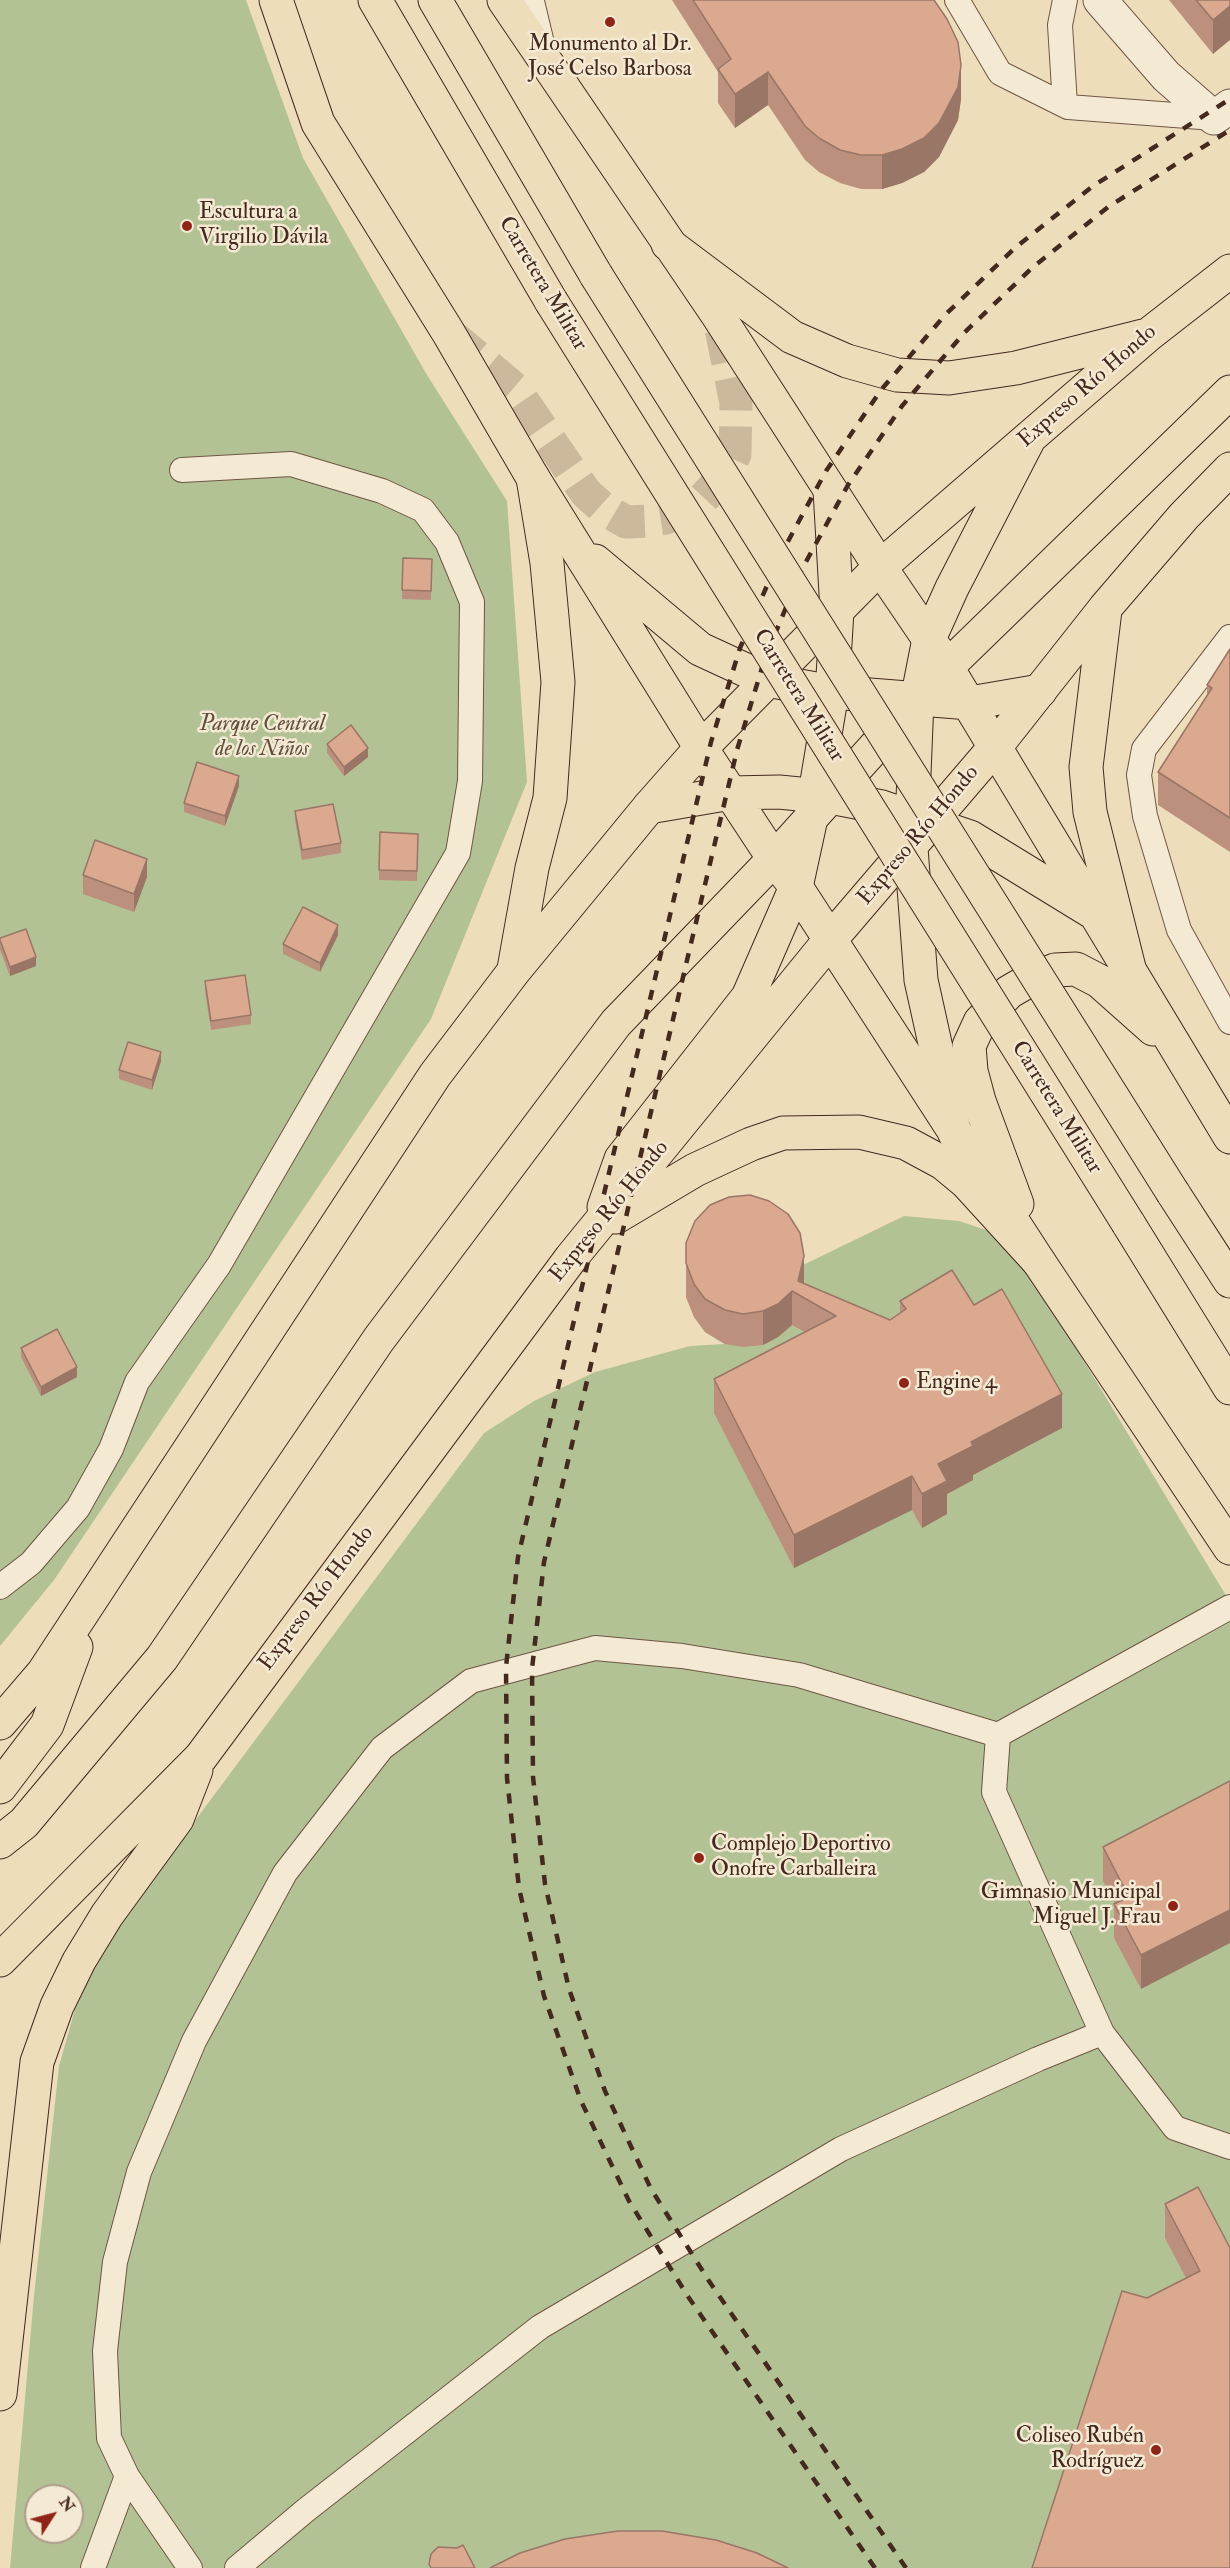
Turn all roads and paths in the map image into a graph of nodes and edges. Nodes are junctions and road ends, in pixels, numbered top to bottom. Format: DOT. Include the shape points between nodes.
graph roads {
  1 [pos="276,0"];
  2 [pos="375,0"];
  3 [pos="435,0"];
  4 [pos="504,0"];
  5 [pos="527,0"];
  6 [pos="957,0"];
  7 [pos="1065,0"];
  8 [pos="1100,0"];
  9 [pos="540,52"];
  10 [pos="1065,105"];
  11 [pos="1222,112"];
  12 [pos="668,244"];
  13 [pos="1230,271"];
  14 [pos="1148,335"];
  15 [pos="1230,392"];
  16 [pos="1030,437"];
  17 [pos="182,470"];
  18 [pos="1230,470"];
  19 [pos="533,478"];
  20 [pos="830,490"];
  21 [pos="573,543"];
  22 [pos="880,567"];
  23 [pos="1105,608"];
  24 [pos="837,611"];
  25 [pos="1230,637"];
  26 [pos="929,639"];
  27 [pos="947,667"];
  28 [pos="767,680"];
  29 [pos="1040,691"];
  30 [pos="832,692"];
  31 [pos="917,700"];
  32 [pos="970,704"];
  33 [pos="996,746"];
  34 [pos="701,748"];
  35 [pos="732,794"];
  36 [pos="818,803"];
  37 [pos="649,807"];
  38 [pos="922,819"];
  39 [pos="910,848"];
  40 [pos="774,859"];
  41 [pos="796,887"];
  42 [pos="1098,915"];
  43 [pos="830,940"];
  44 [pos="1129,968"];
  45 [pos="514,971"];
  46 [pos="1230,1022"];
  47 [pos="1179,1054"];
  48 [pos="955,1134"];
  49 [pos="1230,1137"];
  50 [pos="596,1228"];
  51 [pos="1039,1262"];
  52 [pos="1230,1281"];
  53 [pos="1230,1388"];
  54 [pos="1230,1548"];
  55 [pos="0,1587"];
  56 [pos="97,1592"];
  57 [pos="1230,1607"];
  58 [pos="0,1722"];
  59 [pos="998,1735"];
  60 [pos="201,1757"];
  61 [pos="0,1787"];
  62 [pos="0,1842"];
  63 [pos="0,1960"];
  64 [pos="1102,2033"];
  65 [pos="1230,2147"];
  66 [pos="0,2394"];
  67 [pos="127,2476"];
  68 [pos="93,2568"];
  69 [pos="190,2568"];
  70 [pos="237,2568"];
  1 -- 19 [label="main road" via="318,123"];
  2 -- 53 [label="main road, Carretera Militar, bridge" via="551,301"];
  3 -- 52 [label="main road, bridge" via="596,275"];
  4 -- 9 [label="main road"];
  5 -- 9 [label="street"];
  6 -- 10 [label="lane" via="1000,73"];
  7 -- 10 [label="lane" via="1060,26"];
  8 -- 11 [label="street" via="1166,76"];
  9 -- 12 [label="main road"];
  10 -- 11 [label="lane"];
  12 -- 14 [label="main road" via="792,338 847,362 897,375 949,378 1016,368"];
  12 -- 20 [label="main road"];
  13 -- 14 [label="main road, Expreso Río Hondo"];
  14 -- 16 [label="main road, Expreso Río Hondo"];
  15 -- 27 [label="main road"];
  16 -- 22 [label="main road, Expreso Río Hondo"];
  16 -- 26 [label="main road"];
  17 -- 55 [label="lane" via="291,464 382,491 423,510 447,542 472,602 470,780 458,853 219,1265 137,1382 111,1449 78,1508 31,1563"];
  18 -- 23 [label="main road, Expreso Río Hondo" via="1184,516"];
  19 -- 21 [label="main road"];
  19 -- 45 [label="main road" via="554,625 557,694 550,798 532,867"];
  20 -- 22 [label="main road"];
  20 -- 24 [label="main road"];
  21 -- 28 [label="main road" via="700,649"];
  21 -- 34 [label="main road"];
  22 -- 24 [label="main road, Expreso Río Hondo"];
  22 -- 26 [label="main road"];
  23 -- 29 [label="main road, Expreso Río Hondo"];
  23 -- 44 [label="main road" via="1086,767 1090,812"];
  24 -- 28 [label="main road, Expreso Río Hondo"];
  24 -- 30 [label="main road"];
  25 -- 46 [label="lane" via="1144,749 1139,776 1145,816 1179,930"];
  26 -- 27 [label="main road"];
  26 -- 31 [label="main road"];
  27 -- 31 [label="main road"];
  27 -- 32 [label="main road"];
  28 -- 30 [label="main road"];
  28 -- 34 [label="main road, Expreso Río Hondo"];
  29 -- 32 [label="main road"];
  29 -- 33 [label="main road, Expreso Río Hondo"];
  30 -- 31 [label="main road"];
  30 -- 36 [label="main road"];
  31 -- 32 [label="main road"];
  31 -- 36 [label="main road"];
  31 -- 38 [label="main road"];
  32 -- 33 [label="main road"];
  33 -- 38 [label="main road, Expreso Río Hondo"];
  33 -- 42 [label="main road"];
  34 -- 35 [label="main road"];
  34 -- 37 [label="main road, Expreso Río Hondo"];
  35 -- 36 [label="main road"];
  35 -- 37 [label="main road"];
  35 -- 40 [label="main road"];
  36 -- 38 [label="main road"];
  36 -- 40 [label="main road"];
  36 -- 41 [label="main road"];
  37 -- 45 [label="main road, Expreso Río Hondo"];
  38 -- 39 [label="main road, Expreso Río Hondo"];
  38 -- 42 [label="main road" via="970,837"];
  39 -- 43 [label="main road, Expreso Río Hondo"];
  39 -- 48 [label="main road" via="921,980"];
  40 -- 41 [label="main road"];
  40 -- 62 [label="main road" via="616,1023 379,1339 162,1658 24,1823"];
  41 -- 43 [label="main road"];
  41 -- 50 [label="main road" via="748,997 621,1159"];
  42 -- 44 [label="main road"];
  43 -- 48 [label="main road"];
  43 -- 50 [label="main road, Expreso Río Hondo"];
  44 -- 47 [label="main road"];
  45 -- 56 [label="main road, Expreso Río Hondo" via="435,1075"];
  47 -- 49 [label="main road"];
  47 -- 51 [label="main road" via="1099,981 1076,969 1055,970 1028,981 1009,992 980,1022 969,1046 971,1071"];
  48 -- 51 [label="main road"];
  50 -- 51 [label="main road" via="695,1170 751,1144 783,1133 859,1132 906,1143 943,1162"];
  50 -- 60 [label="main road, Expreso Río Hondo"];
  51 -- 54 [label="main road"];
  56 -- 58 [label="main road, Expreso Río Hondo" via="42,1673"];
  56 -- 61 [label="main road" via="47,1725"];
  57 -- 59 [label="lane"];
  59 -- 64 [label="lane" via="994,1792"];
  59 -- 67 [label="lane" via="799,1676 682,1656 595,1648 471,1681 382,1748 285,1873 194,2041 139,2172 115,2262 105,2351 109,2438"];
  60 -- 63 [label="main road, Expreso Río Hondo"];
  60 -- 66 [label="main road" via="177,1818 79,1961 57,2006 37,2062"];
  64 -- 65 [label="lane" via="1175,2128"];
  64 -- 70 [label="lane" via="841,2150 540,2327"];
  67 -- 68 [label="lane"];
  67 -- 69 [label="lane"];
}
